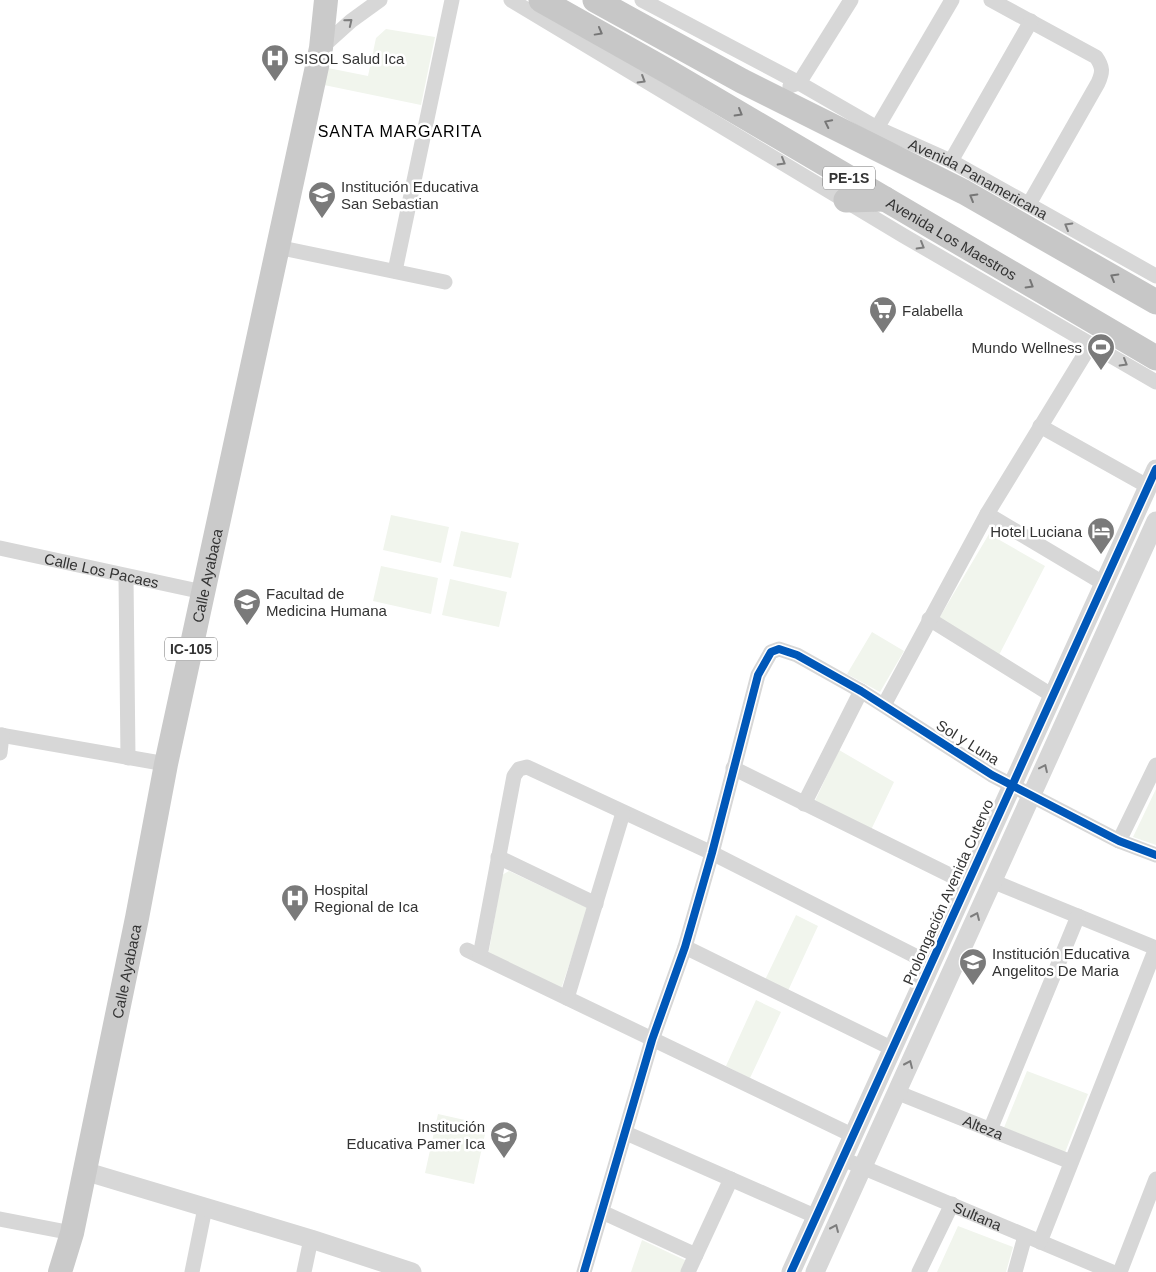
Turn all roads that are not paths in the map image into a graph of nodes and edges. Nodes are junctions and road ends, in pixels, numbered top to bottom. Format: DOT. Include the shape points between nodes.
graph roads {
  1 [pos="318,0"];
  2 [pos="326,0"];
  3 [pos="380,0"];
  4 [pos="452,0"];
  5 [pos="511,0"];
  6 [pos="595,0"];
  7 [pos="642,0"];
  8 [pos="851,0"];
  9 [pos="952,0"];
  10 [pos="991,0"];
  11 [pos="556,14"];
  12 [pos="1031,21"];
  13 [pos="322,37"];
  14 [pos="799,83"];
  15 [pos="767,94"];
  16 [pos="877,128"];
  17 [pos="951,161"];
  18 [pos="885,199"];
  19 [pos="846,200"];
  20 [pos="1029,204"];
  21 [pos="278,247"];
  22 [pos="395,271"];
  23 [pos="1156,276"];
  24 [pos="445,282"];
  25 [pos="1156,302"];
  26 [pos="1091,344"];
  27 [pos="1156,358"];
  28 [pos="1156,382"];
  29 [pos="1040,426"];
  30 [pos="1156,470"];
  31 [pos="1149,487"];
  32 [pos="987,514"];
  33 [pos="1156,522"];
  34 [pos="0,548"];
  35 [pos="126,577"];
  36 [pos="1103,583"];
  37 [pos="203,592"];
  38 [pos="928,619"];
  39 [pos="861,691"];
  40 [pos="1052,696"];
  41 [pos="884,705"];
  42 [pos="1,735"];
  43 [pos="0,753"];
  44 [pos="128,758"];
  45 [pos="166,764"];
  46 [pos="1156,765"];
  47 [pos="733,768"];
  48 [pos="1012,785"];
  49 [pos="1032,794"];
  50 [pos="804,804"];
  51 [pos="623,813"];
  52 [pos="1119,841"];
  53 [pos="712,853"];
  54 [pos="1156,855"];
  55 [pos="498,857"];
  56 [pos="992,881"];
  57 [pos="968,884"];
  58 [pos="596,904"];
  59 [pos="1078,916"];
  60 [pos="685,946"];
  61 [pos="1156,948"];
  62 [pos="931,964"];
  63 [pos="567,998"];
  64 [pos="652,1040"];
  65 [pos="893,1049"];
  66 [pos="896,1092"];
  67 [pos="990,1130"];
  68 [pos="626,1133"];
  69 [pos="854,1136"];
  70 [pos="843,1159"];
  71 [pos="1071,1162"];
  72 [pos="862,1168"];
  73 [pos="84,1171"];
  74 [pos="731,1179"];
  75 [pos="1156,1179"];
  76 [pos="1152,1202"];
  77 [pos="952,1204"];
  78 [pos="205,1208"];
  79 [pos="602,1212"];
  80 [pos="817,1217"];
  81 [pos="0,1219"];
  82 [pos="72,1233"];
  83 [pos="1025,1236"];
  84 [pos="311,1239"];
  85 [pos="1040,1242"];
  86 [pos="696,1255"];
  87 [pos="1105,1270"];
  88 [pos="60,1272"];
  89 [pos="192,1272"];
  90 [pos="304,1272"];
  91 [pos="412,1272"];
  92 [pos="584,1272"];
  93 [pos="688,1272"];
  94 [pos="791,1272"];
  95 [pos="815,1272"];
  96 [pos="919,1272"];
  97 [pos="1015,1272"];
  98 [pos="1120,1272"];
  1 -- 13 [label="main road, Calle Ayabaca / IC-105"];
  2 -- 13 [label="main road, Calle Ayabaca / IC-105"];
  13 -- 3 [label="street, one-way"];
  4 -- 22 [label="street"];
  5 -- 11 [label="street"];
  6 -- 15 [label="highway, PE-1S"];
  7 -- 14 [label="street, Avenida Panamericana"];
  8 -- 14 [label="street"];
  9 -- 16 [label="street"];
  10 -- 12 [label="street"];
  11 -- 18 [label="highway, Avenida Los Maestros / PE-1S, one-way"];
  11 -- 19 [label="street, one-way" via="602,56"];
  12 -- 17 [label="street"];
  12 -- 20 [label="street" via="1096,57 1103,73"];
  13 -- 21 [label="main road, Calle Ayabaca / IC-105"];
  14 -- 15 [label="street"];
  14 -- 16 [label="street, Avenida Panamericana"];
  25 -- 15 [label="highway, PE-1S, one-way" via="964,192"];
  16 -- 17 [label="street, Avenida Panamericana"];
  17 -- 20 [label="street, Avenida Panamericana"];
  18 -- 19 [label="highway"];
  18 -- 27 [label="highway, Avenida Los Maestros / PE-1S, one-way"];
  19 -- 26 [label="street, one-way"];
  23 -- 20 [label="street, Avenida Panamericana, one-way"];
  21 -- 22 [label="street"];
  21 -- 37 [label="main road, Calle Ayabaca / IC-105"];
  22 -- 24 [label="street"];
  26 -- 28 [label="street, one-way"];
  26 -- 29 [label="street"];
  29 -- 31 [label="street"];
  29 -- 32 [label="street"];
  30 -- 31 [label="street, Prolongación Avenida Cutervo"];
  31 -- 36 [label="street, Prolongación Avenida Cutervo"];
  32 -- 36 [label="street"];
  32 -- 38 [label="street"];
  49 -- 33 [label="street, one-way"];
  34 -- 35 [label="street, Calle Los Pacaes"];
  35 -- 37 [label="street, Calle Los Pacaes"];
  35 -- 44 [label="street"];
  36 -- 40 [label="street, Prolongación Avenida Cutervo"];
  37 -- 45 [label="main road, Calle Ayabaca / IC-105"];
  38 -- 40 [label="street"];
  38 -- 41 [label="street"];
  39 -- 41 [label="street, Sol y Luna"];
  39 -- 47 [label="street, Sol y Luna" via="797,656 779,649 771,652 758,675"];
  39 -- 50 [label="street"];
  40 -- 48 [label="street, Prolongación Avenida Cutervo"];
  41 -- 48 [label="street, Sol y Luna"];
  42 -- 43 [label="street"];
  42 -- 44 [label="street"];
  44 -- 45 [label="street"];
  45 -- 73 [label="main road, Calle Ayabaca / IC-105"];
  46 -- 52 [label="street"];
  47 -- 50 [label="street"];
  47 -- 53 [label="street"];
  48 -- 49 [label="street, Sol y Luna"];
  48 -- 57 [label="street, Prolongación Avenida Cutervo"];
  49 -- 52 [label="street, Sol y Luna"];
  49 -- 56 [label="street"];
  50 -- 57 [label="street"];
  51 -- 53 [label="street"];
  51 -- 55 [label="street" via="531,768 522,767 514,776"];
  51 -- 58 [label="street"];
  52 -- 54 [label="street, Sol y Luna"];
  53 -- 60 [label="street"];
  53 -- 62 [label="street"];
  55 -- 58 [label="street"];
  55 -- 63 [label="street" via="473,953"];
  56 -- 59 [label="street"];
  66 -- 56 [label="street, one-way"];
  57 -- 62 [label="street, Prolongación Avenida Cutervo"];
  58 -- 63 [label="street"];
  59 -- 61 [label="street"];
  59 -- 67 [label="street"];
  60 -- 64 [label="street"];
  60 -- 65 [label="street"];
  61 -- 71 [label="street"];
  62 -- 65 [label="street, Prolongación Avenida Cutervo"];
  63 -- 64 [label="street"];
  64 -- 68 [label="street"];
  64 -- 69 [label="street"];
  65 -- 69 [label="street, Prolongación Avenida Cutervo"];
  66 -- 67 [label="street, Alteza"];
  66 -- 72 [label="street"];
  67 -- 71 [label="street, Alteza"];
  68 -- 74 [label="street"];
  68 -- 79 [label="street"];
  69 -- 70 [label="street, Prolongación Avenida Cutervo"];
  70 -- 72 [label="street, Sultana"];
  70 -- 80 [label="street, Prolongación Avenida Cutervo"];
  71 -- 85 [label="street"];
  72 -- 77 [label="street, Sultana"];
  95 -- 72 [label="street, one-way"];
  73 -- 78 [label="street"];
  73 -- 82 [label="main road, Calle Ayabaca / IC-105"];
  74 -- 80 [label="street"];
  74 -- 86 [label="street"];
  75 -- 76 [label="street"];
  76 -- 98 [label="street"];
  77 -- 83 [label="street, Sultana"];
  77 -- 96 [label="street"];
  78 -- 84 [label="street"];
  78 -- 89 [label="street"];
  79 -- 86 [label="street"];
  79 -- 92 [label="street"];
  80 -- 94 [label="street, Prolongación Avenida Cutervo"];
  81 -- 82 [label="street"];
  82 -- 88 [label="main road, Calle Ayabaca / IC-105"];
  83 -- 85 [label="street, Sultana"];
  83 -- 97 [label="street"];
  84 -- 90 [label="street"];
  84 -- 91 [label="street"];
  85 -- 87 [label="street, Sultana"];
  86 -- 93 [label="street"];
}
